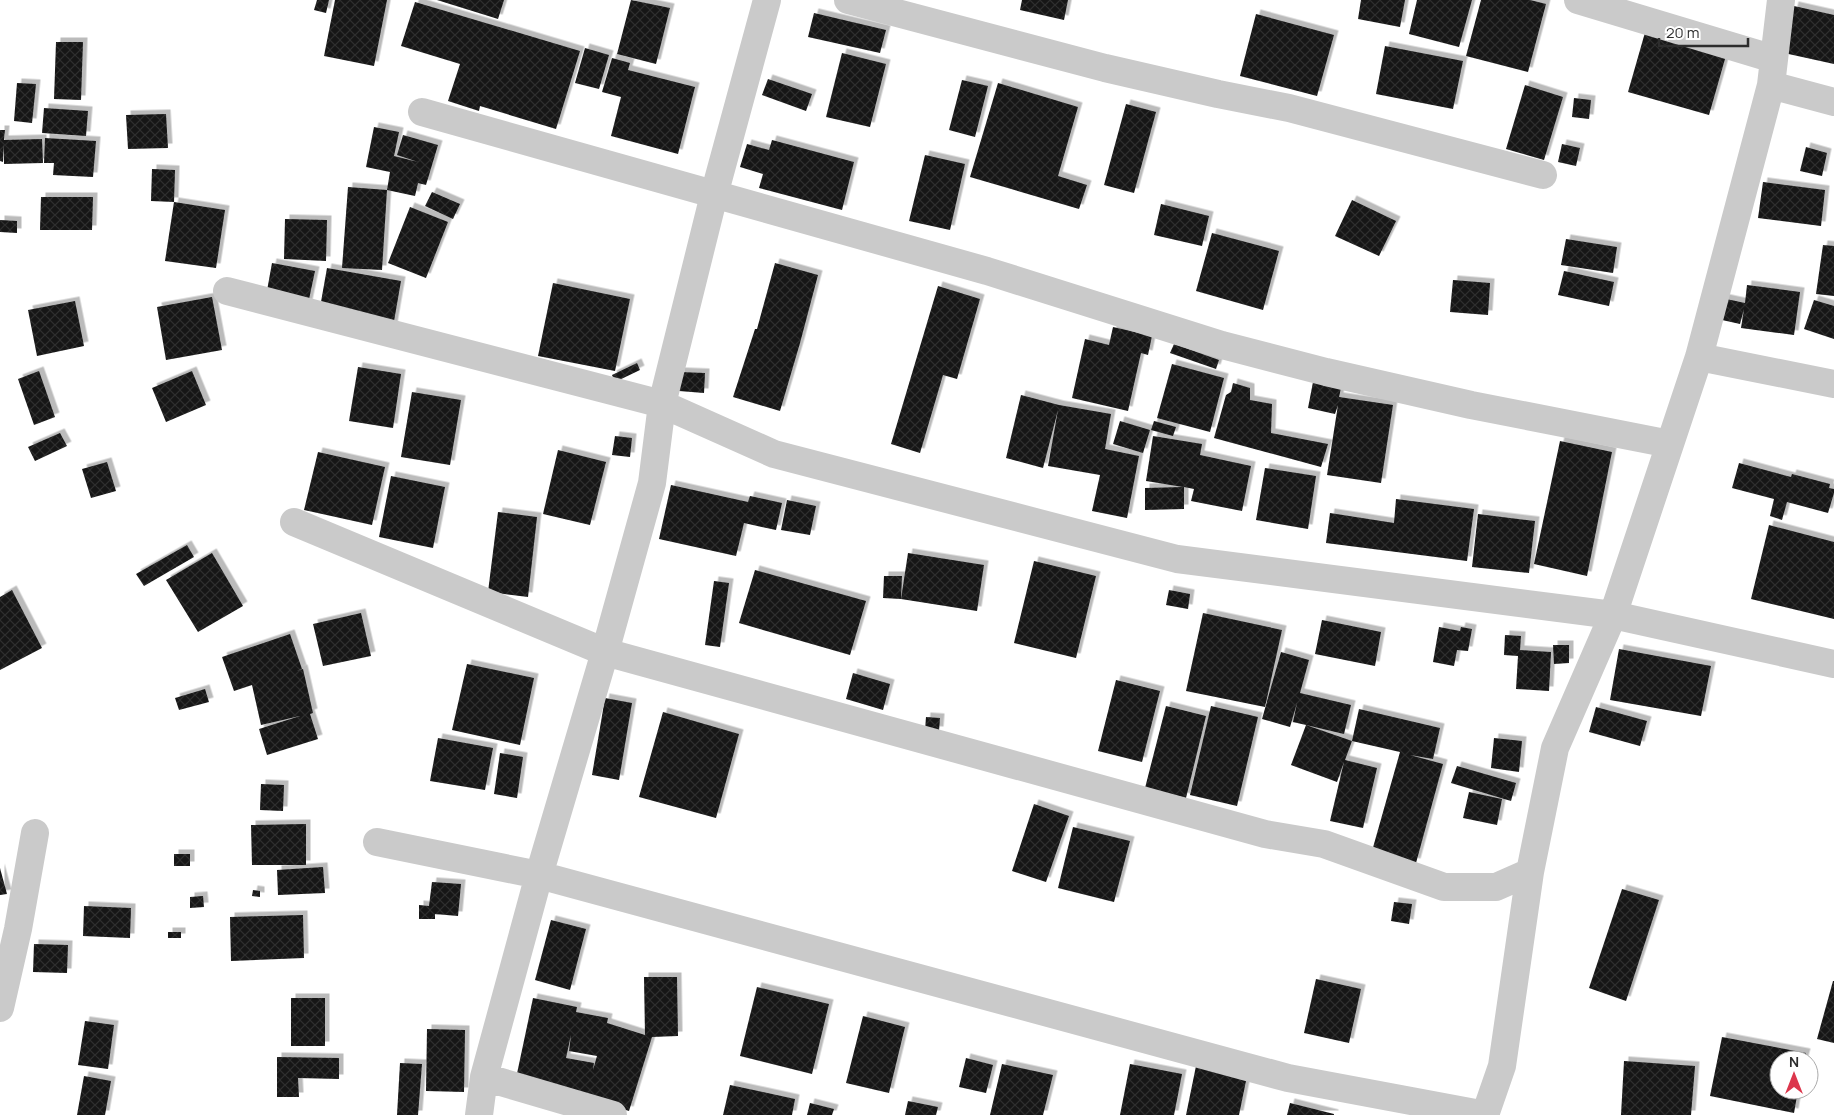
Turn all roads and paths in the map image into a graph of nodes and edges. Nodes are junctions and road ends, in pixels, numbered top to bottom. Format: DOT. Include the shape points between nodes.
graph roads {
  1 [pos="767,0"];
  2 [pos="848,0"];
  3 [pos="1578,0"];
  4 [pos="1781,0"];
  5 [pos="1772,72"];
  6 [pos="1834,102"];
  7 [pos="422,112"];
  8 [pos="1543,175"];
  9 [pos="714,195"];
  10 [pos="227,291"];
  11 [pos="1699,357"];
  12 [pos="1834,384"];
  13 [pos="662,404"];
  14 [pos="1670,444"];
  15 [pos="294,522"];
  16 [pos="1613,615"];
  17 [pos="605,652"];
  18 [pos="1834,664"];
  19 [pos="34,833"];
  20 [pos="377,842"];
  21 [pos="1530,872"];
  22 [pos="539,875"];
  23 [pos="0,1008"];
  24 [pos="484,1077"];
  25 [pos="479,1115"];
  26 [pos="613,1115"];
  27 [pos="1485,1115"];
  1 -- 9 [label="street"];
  2 -- 8 [label="street" via="1105,68 1289,108"];
  3 -- 5 [label="street"];
  4 -- 5 [label="street"];
  5 -- 6 [label="street"];
  5 -- 11 [label="street"];
  7 -- 9 [label="street"];
  9 -- 13 [label="street"];
  9 -- 14 [label="street" via="987,271 1222,345 1471,405"];
  10 -- 13 [label="street"];
  11 -- 12 [label="street"];
  11 -- 14 [label="street"];
  13 -- 16 [label="street" via="774,454 1177,559"];
  13 -- 17 [label="street" via="652,483"];
  14 -- 16 [label="street"];
  15 -- 17 [label="street"];
  16 -- 18 [label="street"];
  16 -- 21 [label="street" via="1555,748"];
  17 -- 21 [label="street" via="1265,834 1324,844 1444,887 1496,887"];
  17 -- 22 [label="street"];
  19 -- 23 [label="street" via="18,929"];
  20 -- 22 [label="street"];
  21 -- 27 [label="street" via="1502,1066"];
  22 -- 24 [label="street"];
  22 -- 27 [label="street" via="1288,1078"];
  24 -- 25 [label="street"];
  24 -- 26 [label="street"];
}
